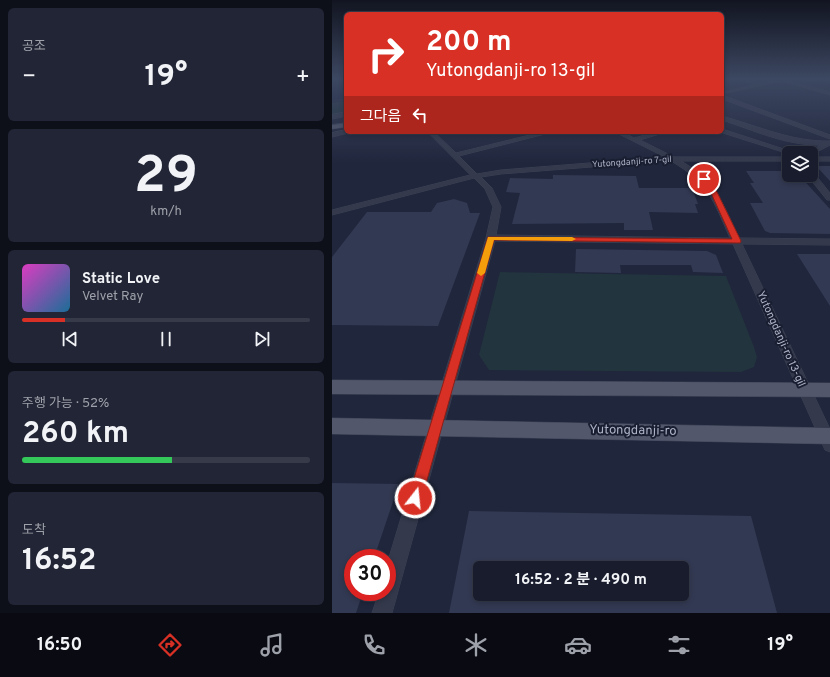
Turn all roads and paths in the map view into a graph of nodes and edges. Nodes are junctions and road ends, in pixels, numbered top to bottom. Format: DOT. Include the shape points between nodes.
graph roads {
  1 [pos="748,107"];
  2 [pos="344,114"];
  3 [pos="332,117"];
  4 [pos="724,119"];
  5 [pos="344,125"];
  6 [pos="332,127"];
  7 [pos="344,132"];
  8 [pos="724,132"];
  9 [pos="433,134"];
  10 [pos="542,134"];
  11 [pos="622,134"];
  12 [pos="656,134"];
  13 [pos="332,135"];
  14 [pos="830,137"];
  15 [pos="633,140"];
  16 [pos="830,143"];
  17 [pos="818,149"];
  18 [pos="782,150"];
  19 [pos="455,155"];
  20 [pos="672,159"];
  21 [pos="782,159"];
  22 [pos="818,159"];
  23 [pos="830,159"];
  24 [pos="476,176"];
  25 [pos="817,182"];
  26 [pos="830,198"];
  27 [pos="334,213"];
  28 [pos="491,238"];
  29 [pos="737,241"];
  30 [pos="830,242"];
  31 [pos="332,387"];
  32 [pos="446,389"];
  33 [pos="805,390"];
  34 [pos="830,390"];
  35 [pos="332,426"];
  36 [pos="435,427"];
  37 [pos="829,439"];
  38 [pos="382,613"];
  1 -- 14 [label="street"];
  2 -- 3 [label="street"];
  4 -- 16 [label="street" via="805,142"];
  5 -- 6 [label="main road"];
  7 -- 13 [label="street"];
  8 -- 18 [label="street"];
  9 -- 19 [label="street"];
  10 -- 19 [label="street"];
  11 -- 15 [label="street, Yutongdanji-ro 13-gil"];
  12 -- 15 [label="street"];
  15 -- 20 [label="street, Yutongdanji-ro 13-gil"];
  16 -- 17 [label="street"];
  19 -- 24 [label="street"];
  20 -- 21 [label="street, Yutongdanji-ro 7-gil"];
  20 -- 24 [label="street, Yutongdanji-ro 7-gil"];
  20 -- 29 [label="street, Yutongdanji-ro 13-gil" via="704,179 714,192"];
  22 -- 23 [label="street"];
  24 -- 27 [label="street, Yutongdanji-ro 7-gil"];
  24 -- 28 [label="street" via="488,188 497,207"];
  25 -- 26 [label="street"];
  28 -- 29 [label="street"];
  28 -- 32 [label="street"];
  29 -- 30 [label="street"];
  29 -- 33 [label="street, Yutongdanji-ro 13-gil"];
  31 -- 32 [label="main road"];
  32 -- 33 [label="main road"];
  32 -- 36 [label="street"];
  33 -- 34 [label="main road"];
  33 -- 37 [label="street, Yutongdanji-ro 13-gil"];
  35 -- 36 [label="main road, Yutongdanji-ro"];
  36 -- 37 [label="main road, Yutongdanji-ro"];
  36 -- 38 [label="street"];
}
